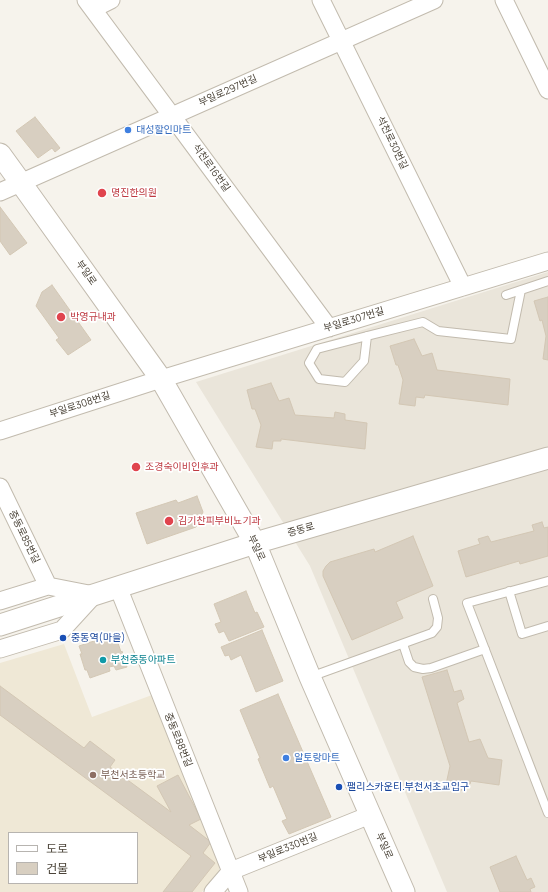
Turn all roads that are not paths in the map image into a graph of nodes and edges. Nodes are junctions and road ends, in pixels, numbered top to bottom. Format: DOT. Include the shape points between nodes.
graph roads {
  1 [pos="111,0"];
  2 [pos="321,0"];
  3 [pos="434,0"];
  4 [pos="504,0"];
  5 [pos="90,4"];
  6 [pos="341,41"];
  7 [pos="548,90"];
  8 [pos="172,116"];
  9 [pos="0,154"];
  10 [pos="22,183"];
  11 [pos="0,192"];
  12 [pos="548,261"];
  13 [pos="548,281"];
  14 [pos="463,287"];
  15 [pos="521,290"];
  16 [pos="506,294"];
  17 [pos="329,328"];
  18 [pos="367,336"];
  19 [pos="161,379"];
  20 [pos="0,431"];
  21 [pos="548,458"];
  22 [pos="0,487"];
  23 [pos="255,543"];
  24 [pos="548,582"];
  25 [pos="48,586"];
  26 [pos="118,587"];
  27 [pos="509,591"];
  28 [pos="94,595"];
  29 [pos="433,599"];
  30 [pos="0,601"];
  31 [pos="0,625"];
  32 [pos="548,626"];
  33 [pos="403,644"];
  34 [pos="485,648"];
  35 [pos="0,649"];
  36 [pos="310,677"];
  37 [pos="548,813"];
  38 [pos="370,815"];
  39 [pos="231,871"];
  40 [pos="213,892"];
  41 [pos="239,892"];
  42 [pos="404,892"];
  1 -- 5 [label="street, 석천로16번길"];
  2 -- 6 [label="street, 석천로30번길"];
  3 -- 6 [label="street, 부일로297번길"];
  4 -- 7 [label="street"];
  5 -- 8 [label="street, 석천로16번길"];
  6 -- 8 [label="street, 부일로297번길"];
  6 -- 14 [label="street, 석천로30번길"];
  8 -- 10 [label="street, 부일로297번길"];
  8 -- 17 [label="street, 석천로16번길"];
  9 -- 10 [label="street, 부일로"];
  10 -- 11 [label="street, 부일로297번길"];
  10 -- 19 [label="street, 부일로"];
  12 -- 14 [label="street, 부일로307번길"];
  13 -- 15 [label="lane"];
  14 -- 17 [label="street, 부일로307번길"];
  15 -- 16 [label="lane"];
  15 -- 18 [label="lane" via="511,339 438,331 423,322"];
  17 -- 19 [label="street, 부일로307번길"];
  18 -- 18 [label="lane" via="317,349 309,363 319,379 345,382 364,360"];
  19 -- 20 [label="street, 부일로308번길"];
  19 -- 23 [label="street, 부일로"];
  21 -- 23 [label="street, 중동로"];
  22 -- 25 [label="street, 중동로85번길"];
  23 -- 26 [label="street, 중동로"];
  23 -- 36 [label="street, 부일로"];
  24 -- 27 [label="lane"];
  25 -- 28 [label="street"];
  25 -- 30 [label="street"];
  26 -- 28 [label="street, 중동로"];
  26 -- 39 [label="street, 중동로88번길"];
  27 -- 32 [label="lane" via="522,634"];
  27 -- 34 [label="lane" via="468,603"];
  28 -- 31 [label="street, 중동로"];
  28 -- 35 [label="street" via="62,630"];
  29 -- 33 [label="lane" via="438,618 436,627 432,633"];
  33 -- 34 [label="lane" via="409,662 414,667 422,669"];
  33 -- 36 [label="lane"];
  34 -- 37 [label="lane"];
  36 -- 38 [label="street, 부일로"];
  38 -- 39 [label="street, 부일로330번길"];
  38 -- 42 [label="street, 부일로"];
  39 -- 40 [label="street, 부일로330번길"];
  39 -- 41 [label="street, 중동로88번길"];
}
